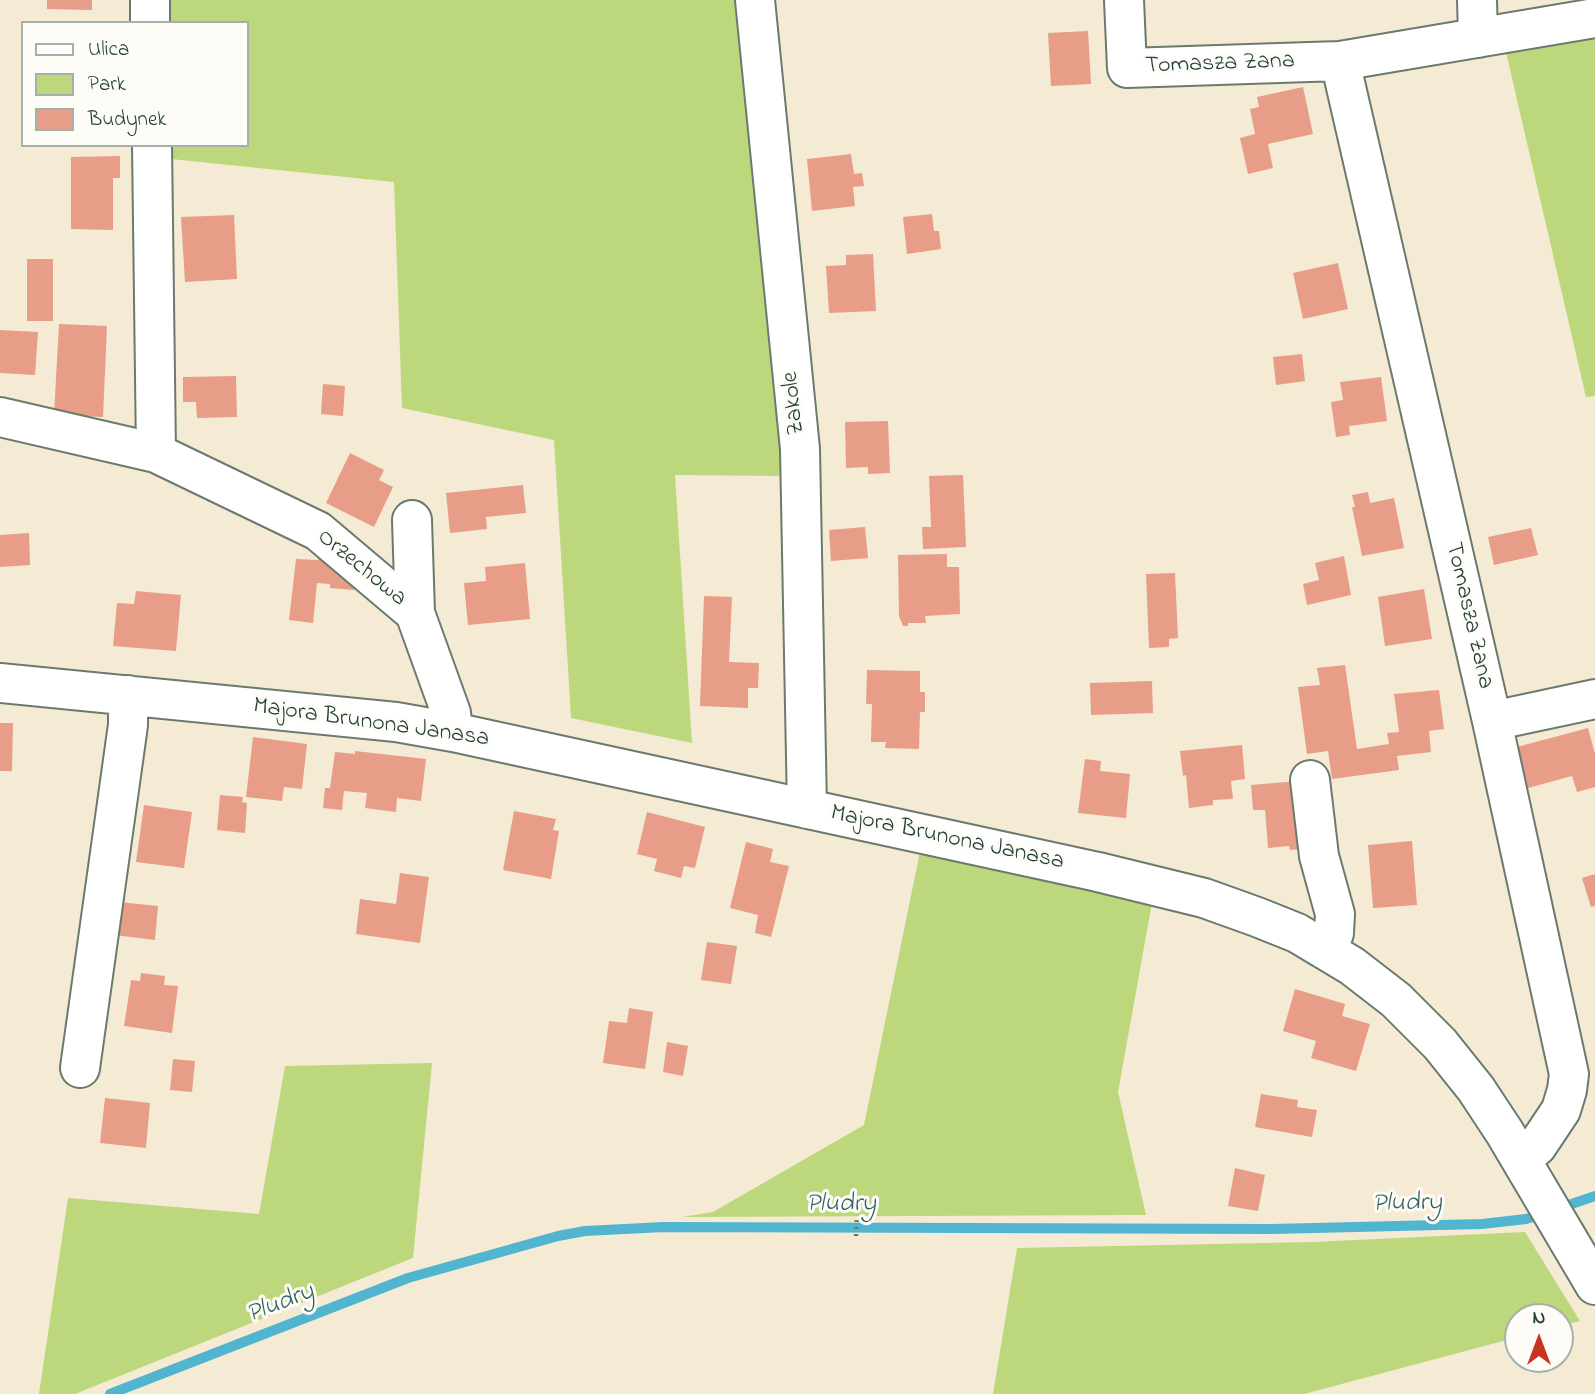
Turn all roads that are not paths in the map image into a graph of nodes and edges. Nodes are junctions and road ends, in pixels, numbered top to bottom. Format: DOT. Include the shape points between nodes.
graph roads {
  1 [pos="150,0"];
  2 [pos="755,0"];
  3 [pos="1124,0"];
  4 [pos="1477,0"];
  5 [pos="1595,18"];
  6 [pos="150,21"];
  7 [pos="1478,38"];
  8 [pos="1340,61"];
  9 [pos="152,147"];
  10 [pos="0,417"];
  11 [pos="156,453"];
  12 [pos="412,520"];
  13 [pos="415,613"];
  14 [pos="0,683"];
  15 [pos="128,695"];
  16 [pos="1595,699"];
  17 [pos="1492,720"];
  18 [pos="453,732"];
  19 [pos="1310,780"];
  20 [pos="807,809"];
  21 [pos="1328,950"];
  22 [pos="80,1068"];
  23 [pos="1527,1171"];
  24 [pos="1595,1285"];
  1 -- 6 [label="street"];
  2 -- 20 [label="street, Zakole" via="800,449"];
  3 -- 8 [label="street, Tomasza Zana" via="1127,68"];
  4 -- 7 [label="street"];
  5 -- 7 [label="street, Tomasza Zana"];
  7 -- 8 [label="street, Tomasza Zana"];
  8 -- 17 [label="street, Tomasza Zana"];
  9 -- 11 [label="street"];
  10 -- 11 [label="street, Orzechowa"];
  11 -- 13 [label="street, Orzechowa" via="318,531"];
  12 -- 13 [label="street"];
  13 -- 18 [label="street, Orzechowa" via="451,713"];
  14 -- 15 [label="street, Majora Brunona Janasa"];
  15 -- 18 [label="street, Majora Brunona Janasa"];
  15 -- 22 [label="street" via="128,725"];
  16 -- 17 [label="street"];
  17 -- 23 [label="street, Tomasza Zana" via="1569,1073 1561,1110 1536,1146"];
  18 -- 20 [label="street, Majora Brunona Janasa"];
  19 -- 21 [label="street" via="1319,856 1335,914"];
  20 -- 21 [label="street, Majora Brunona Janasa" via="1175,890 1257,917"];
  21 -- 23 [label="street, Majora Brunona Janasa" via="1375,983 1440,1044 1476,1089"];
  23 -- 24 [label="street, Majora Brunona Janasa"];
}
